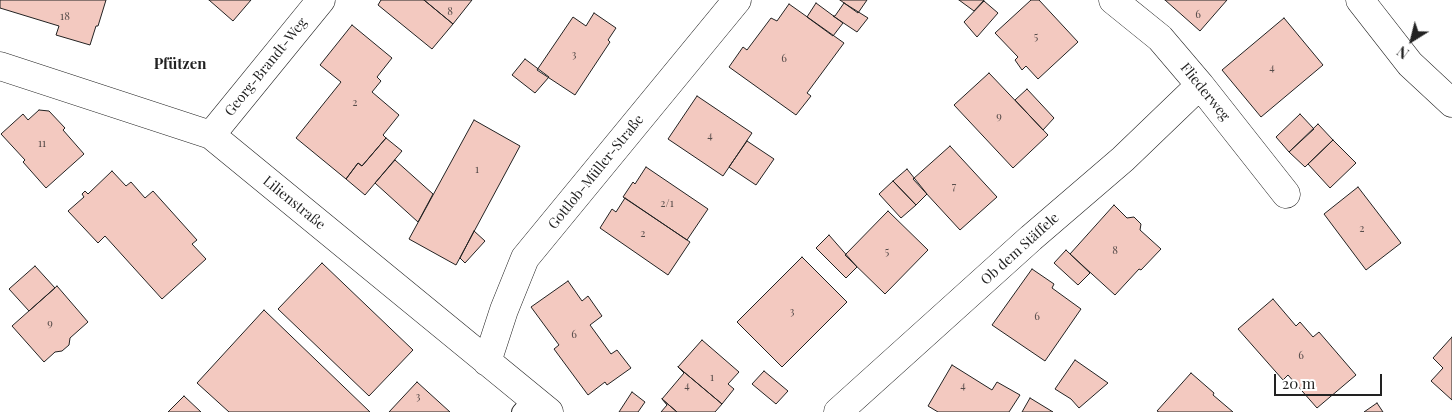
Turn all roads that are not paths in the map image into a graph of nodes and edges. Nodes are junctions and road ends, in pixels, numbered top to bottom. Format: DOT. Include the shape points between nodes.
graph roads {
  1 [pos="321,0"];
  2 [pos="737,0"];
  3 [pos="1113,0"];
  4 [pos="1360,0"];
  5 [pos="0,66"];
  6 [pos="1200,85"];
  7 [pos="1452,103"];
  8 [pos="211,135"];
  9 [pos="1286,194"];
  10 [pos="487,362"];
  11 [pos="534,407"];
  12 [pos="843,411"];
  1 -- 8 [label="street, Georg-Brandt-Weg"];
  2 -- 10 [label="street, Gottlob-Müller-Straße" via="525,258"];
  3 -- 6 [label="street, Fliederweg" via="1160,38"];
  4 -- 7 [label="street" via="1410,64"];
  5 -- 8 [label="street, Lilienstraße"];
  6 -- 9 [label="street, Fliederweg"];
  6 -- 12 [label="street, Ob dem Stäffele" via="1123,159 1031,238"];
  8 -- 10 [label="street, Lilienstraße"];
  10 -- 11 [label="street, Lilienstraße"];
}
